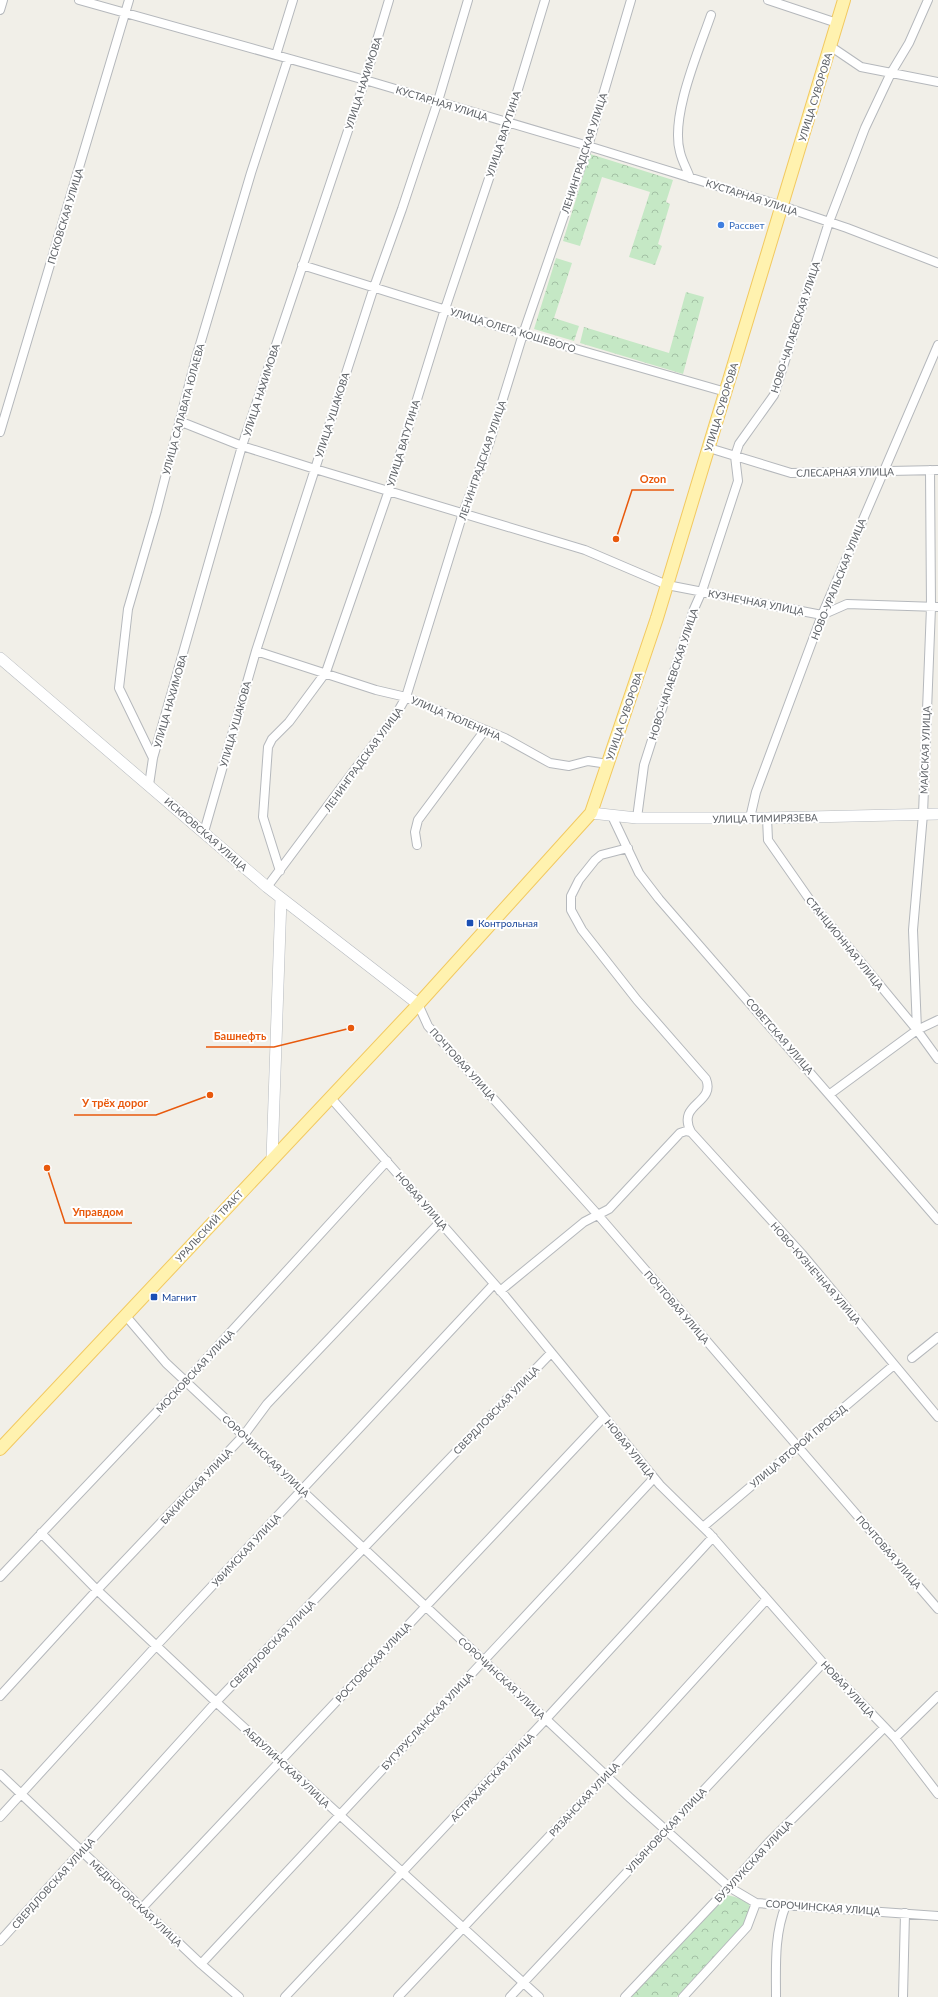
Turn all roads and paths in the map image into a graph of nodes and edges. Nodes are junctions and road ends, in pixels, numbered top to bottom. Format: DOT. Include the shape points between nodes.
graph roads {
  1 [pos="3,0"];
  2 [pos="79,0"];
  3 [pos="129,0"];
  4 [pos="293,0"];
  5 [pos="389,0"];
  6 [pos="468,0"];
  7 [pos="545,0"];
  8 [pos="631,0"];
  9 [pos="768,0"];
  10 [pos="844,0"];
  11 [pos="928,0"];
  12 [pos="0,10"];
  13 [pos="125,14"];
  14 [pos="711,15"];
  15 [pos="837,23"];
  16 [pos="830,46"];
  17 [pos="276,55"];
  18 [pos="288,59"];
  19 [pos="891,73"];
  20 [pos="365,80"];
  21 [pos="938,82"];
  22 [pos="438,101"];
  23 [pos="508,122"];
  24 [pos="588,146"];
  25 [pos="690,178"];
  26 [pos="782,206"];
  27 [pos="829,222"];
  28 [pos="938,263"];
  29 [pos="302,265"];
  30 [pos="374,287"];
  31 [pos="445,309"];
  32 [pos="523,334"];
  33 [pos="938,345"];
  34 [pos="726,392"];
  35 [pos="179,421"];
  36 [pos="0,432"];
  37 [pos="242,446"];
  38 [pos="708,448"];
  39 [pos="735,456"];
  40 [pos="315,469"];
  41 [pos="934,470"];
  42 [pos="884,472"];
  43 [pos="388,493"];
  44 [pos="463,513"];
  45 [pos="667,585"];
  46 [pos="702,591"];
  47 [pos="934,607"];
  48 [pos="822,616"];
  49 [pos="256,651"];
  50 [pos="0,658"];
  51 [pos="326,672"];
  52 [pos="406,697"];
  53 [pos="485,730"];
  54 [pos="154,758"];
  55 [pos="608,764"];
  56 [pos="149,785"];
  57 [pos="591,813"];
  58 [pos="923,814"];
  59 [pos="938,814"];
  60 [pos="612,816"];
  61 [pos="637,818"];
  62 [pos="750,818"];
  63 [pos="767,818"];
  64 [pos="204,832"];
  65 [pos="417,845"];
  66 [pos="628,848"];
  67 [pos="280,871"];
  68 [pos="267,887"];
  69 [pos="281,898"];
  70 [pos="418,1004"];
  71 [pos="938,1020"];
  72 [pos="917,1030"];
  73 [pos="938,1059"];
  74 [pos="830,1094"];
  75 [pos="330,1097"];
  76 [pos="691,1132"];
  77 [pos="272,1159"];
  78 [pos="387,1161"];
  79 [pos="598,1215"];
  80 [pos="938,1220"];
  81 [pos="440,1222"];
  82 [pos="494,1284"];
  83 [pos="500,1290"];
  84 [pos="125,1315"];
  85 [pos="938,1337"];
  86 [pos="551,1353"];
  87 [pos="912,1358"];
  88 [pos="894,1365"];
  89 [pos="186,1382"];
  90 [pos="604,1417"];
  91 [pos="938,1417"];
  92 [pos="244,1435"];
  93 [pos="797,1447"];
  94 [pos="0,1449"];
  95 [pos="654,1478"];
  96 [pos="302,1490"];
  97 [pos="703,1527"];
  98 [pos="40,1533"];
  99 [pos="713,1537"];
  100 [pos="364,1549"];
  101 [pos="0,1577"];
  102 [pos="97,1590"];
  103 [pos="767,1599"];
  104 [pos="426,1606"];
  105 [pos="938,1609"];
  106 [pos="157,1645"];
  107 [pos="483,1660"];
  108 [pos="823,1663"];
  109 [pos="0,1696"];
  110 [pos="938,1696"];
  111 [pos="216,1702"];
  112 [pos="546,1720"];
  113 [pos="884,1728"];
  114 [pos="895,1738"];
  115 [pos="281,1760"];
  116 [pos="0,1774"];
  117 [pos="606,1776"];
  118 [pos="21,1794"];
  119 [pos="938,1794"];
  120 [pos="340,1816"];
  121 [pos="0,1817"];
  122 [pos="665,1830"];
  123 [pos="82,1851"];
  124 [pos="402,1872"];
  125 [pos="729,1887"];
  126 [pos="756,1903"];
  127 [pos="786,1905"];
  128 [pos="142,1908"];
  129 [pos="905,1913"];
  130 [pos="938,1916"];
  131 [pos="464,1928"];
  132 [pos="0,1941"];
  133 [pos="201,1964"];
  134 [pos="523,1982"];
  135 [pos="240,1997"];
  136 [pos="285,1997"];
  137 [pos="398,1997"];
  138 [pos="510,1997"];
  139 [pos="539,1997"];
  140 [pos="624,1997"];
  141 [pos="683,1997"];
  142 [pos="776,1997"];
  143 [pos="903,1997"];
  1 -- 12 [label="street"];
  2 -- 13 [label="street, КУСТАРНАЯ УЛИЦА"];
  3 -- 13 [label="street, ПСКОВСКАЯ УЛИЦА"];
  4 -- 17 [label="street"];
  5 -- 20 [label="street, УЛИЦА НАХИМОВА"];
  6 -- 22 [label="street, УЛИЦА УШАКОВА"];
  7 -- 23 [label="street, УЛИЦА ВАТУТИНА"];
  8 -- 24 [label="street, ЛЕНИНГРАДСКАЯ УЛИЦА"];
  9 -- 15 [label="street"];
  10 -- 15 [label="main road, УЛИЦА СУВОРОВА"];
  11 -- 19 [label="street, НОВО-ЧАПАЕВСКАЯ УЛИЦА" via="909,43"];
  13 -- 17 [label="street, КУСТАРНАЯ УЛИЦА"];
  13 -- 36 [label="street, ПСКОВСКАЯ УЛИЦА"];
  14 -- 25 [label="street" via="678,121 679,151"];
  15 -- 16 [label="main road, УЛИЦА СУВОРОВА"];
  16 -- 19 [label="street" via="861,67"];
  16 -- 26 [label="main road, УЛИЦА СУВОРОВА"];
  17 -- 18 [label="street, КУСТАРНАЯ УЛИЦА"];
  18 -- 20 [label="street, КУСТАРНАЯ УЛИЦА"];
  18 -- 35 [label="street, УЛИЦА САЛАВАТА ЮЛАЕВА" via="251,173"];
  19 -- 21 [label="street"];
  19 -- 27 [label="street, НОВО-ЧАПАЕВСКАЯ УЛИЦА" via="865,128"];
  20 -- 22 [label="street, КУСТАРНАЯ УЛИЦА"];
  20 -- 29 [label="street, УЛИЦА НАХИМОВА"];
  22 -- 23 [label="street, КУСТАРНАЯ УЛИЦА"];
  22 -- 30 [label="street, УЛИЦА УШАКОВА"];
  23 -- 24 [label="street, КУСТАРНАЯ УЛИЦА"];
  23 -- 31 [label="street, УЛИЦА ВАТУТИНА"];
  24 -- 25 [label="street, КУСТАРНАЯ УЛИЦА"];
  24 -- 32 [label="street, ЛЕНИНГРАДСКАЯ УЛИЦА"];
  25 -- 26 [label="street, КУСТАРНАЯ УЛИЦА"];
  26 -- 27 [label="street, КУСТАРНАЯ УЛИЦА"];
  26 -- 34 [label="main road, УЛИЦА СУВОРОВА"];
  27 -- 28 [label="street, КУСТАРНАЯ УЛИЦА"];
  27 -- 39 [label="street, НОВО-ЧАПАЕВСКАЯ УЛИЦА" via="774,395 739,444"];
  29 -- 30 [label="street, УЛИЦА ОЛЕГА КОШЕВОГО"];
  29 -- 37 [label="street, УЛИЦА НАХИМОВА"];
  30 -- 31 [label="street, УЛИЦА ОЛЕГА КОШЕВОГО"];
  30 -- 40 [label="street, УЛИЦА УШАКОВА"];
  31 -- 32 [label="street, УЛИЦА ОЛЕГА КОШЕВОГО"];
  31 -- 43 [label="street, УЛИЦА ВАТУТИНА"];
  32 -- 34 [label="street, УЛИЦА ОЛЕГА КОШЕВОГО"];
  32 -- 44 [label="street, ЛЕНИНГРАДСКАЯ УЛИЦА" via="489,444"];
  33 -- 42 [label="street, НОВО-УРАЛЬСКАЯ УЛИЦА"];
  34 -- 38 [label="main road, УЛИЦА СУВОРОВА"];
  35 -- 37 [label="street, КУЗНЕЧНАЯ УЛИЦА"];
  35 -- 54 [label="street, УЛИЦА САЛАВАТА ЮЛАЕВА" via="128,609 119,688"];
  37 -- 40 [label="street, КУЗНЕЧНАЯ УЛИЦА"];
  37 -- 54 [label="street, УЛИЦА НАХИМОВА"];
  38 -- 39 [label="street, СЛЕСАРНАЯ УЛИЦА"];
  38 -- 45 [label="main road, УЛИЦА СУВОРОВА"];
  39 -- 42 [label="street, СЛЕСАРНАЯ УЛИЦА" via="791,473"];
  39 -- 46 [label="street, НОВО-ЧАПАЕВСКАЯ УЛИЦА" via="738,481"];
  40 -- 43 [label="street, КУЗНЕЧНАЯ УЛИЦА"];
  40 -- 49 [label="street, УЛИЦА УШАКОВА"];
  41 -- 42 [label="street, СЛЕСАРНАЯ УЛИЦА"];
  41 -- 47 [label="street, МАЙСКАЯ УЛИЦА"];
  42 -- 48 [label="street, НОВО-УРАЛЬСКАЯ УЛИЦА"];
  43 -- 44 [label="street, КУЗНЕЧНАЯ УЛИЦА"];
  43 -- 51 [label="street, УЛИЦА ВАТУТИНА"];
  44 -- 45 [label="street, КУЗНЕЧНАЯ УЛИЦА" via="585,550"];
  44 -- 52 [label="street, ЛЕНИНГРАДСКАЯ УЛИЦА"];
  45 -- 46 [label="street, КУЗНЕЧНАЯ УЛИЦА"];
  45 -- 55 [label="main road, УЛИЦА СУВОРОВА"];
  46 -- 48 [label="street, КУЗНЕЧНАЯ УЛИЦА"];
  46 -- 61 [label="street, НОВО-ЧАПАЕВСКАЯ УЛИЦА" via="644,765"];
  47 -- 48 [label="street" via="847,604"];
  47 -- 58 [label="street, МАЙСКАЯ УЛИЦА"];
  48 -- 62 [label="street, НОВО-УРАЛЬСКАЯ УЛИЦА" via="756,792"];
  49 -- 51 [label="street, УЛИЦА ТЮЛЕНИНА"];
  49 -- 64 [label="street, УЛИЦА УШАКОВА"];
  50 -- 56 [label="main road, ИСКРОВСКАЯ УЛИЦА"];
  51 -- 52 [label="street, УЛИЦА ТЮЛЕНИНА" via="376,690"];
  51 -- 67 [label="street, УЛИЦА ВАТУТИНА" via="268,747 263,817"];
  52 -- 53 [label="street, УЛИЦА ТЮЛЕНИНА"];
  52 -- 67 [label="street, ЛЕНИНГРАДСКАЯ УЛИЦА" via="397,713"];
  53 -- 55 [label="street, УЛИЦА ТЮЛЕНИНА" via="550,763 569,766 588,761"];
  53 -- 65 [label="street" via="418,820 415,832"];
  54 -- 56 [label="street, УЛИЦА НАХИМОВА"];
  55 -- 57 [label="main road, УЛИЦА СУВОРОВА"];
  56 -- 64 [label="main road, ИСКРОВСКАЯ УЛИЦА"];
  57 -- 60 [label="main road, УЛИЦА ТИМИРЯЗЕВА"];
  57 -- 70 [label="main road, УРАЛЬСКИЙ ТРАКТ"];
  58 -- 59 [label="main road, УЛИЦА ТИМИРЯЗЕВА"];
  58 -- 63 [label="main road, УЛИЦА ТИМИРЯЗЕВА"];
  58 -- 72 [label="street, МАЙСКАЯ УЛИЦА" via="913,930"];
  60 -- 61 [label="main road, УЛИЦА ТИМИРЯЗЕВА"];
  60 -- 66 [label="street, СОВЕТСКАЯ УЛИЦА"];
  61 -- 62 [label="main road, УЛИЦА ТИМИРЯЗЕВА"];
  62 -- 63 [label="main road, УЛИЦА ТИМИРЯЗЕВА"];
  63 -- 72 [label="street, СТАНЦИОННАЯ УЛИЦА" via="768,840 812,903"];
  64 -- 68 [label="main road, ИСКРОВСКАЯ УЛИЦА"];
  66 -- 74 [label="street, СОВЕТСКАЯ УЛИЦА" via="639,874 659,899"];
  66 -- 76 [label="street" via="601,855 595,860 579,880 571,896 572,910 582,930 637,1000 706,1079 707,1092 687,1115 686,1122"];
  67 -- 68 [label="street, ЛЕНИНГРАДСКАЯ УЛИЦА"];
  68 -- 69 [label="main road, ИСКРОВСКАЯ УЛИЦА"];
  69 -- 70 [label="main road, ИСКРОВСКАЯ УЛИЦА"];
  69 -- 77 [label="main road"];
  70 -- 75 [label="main road, УРАЛЬСКИЙ ТРАКТ"];
  70 -- 79 [label="street, ПОЧТОВАЯ УЛИЦА" via="428,1026"];
  71 -- 72 [label="street"];
  72 -- 73 [label="street, СТАНЦИОННАЯ УЛИЦА"];
  72 -- 74 [label="street"];
  74 -- 80 [label="street, СОВЕТСКАЯ УЛИЦА"];
  75 -- 77 [label="main road, УРАЛЬСКИЙ ТРАКТ"];
  75 -- 78 [label="street, НОВАЯ УЛИЦА"];
  76 -- 79 [label="street" via="680,1133 609,1209"];
  76 -- 88 [label="street, НОВО-КУЗНЕЧНАЯ УЛИЦА" via="802,1254"];
  77 -- 84 [label="main road, УРАЛЬСКИЙ ТРАКТ"];
  78 -- 81 [label="street, НОВАЯ УЛИЦА"];
  78 -- 89 [label="street, МОСКОВСКАЯ УЛИЦА"];
  79 -- 83 [label="street" via="584,1222"];
  79 -- 93 [label="street, ПОЧТОВАЯ УЛИЦА"];
  81 -- 82 [label="street, НОВАЯ УЛИЦА"];
  81 -- 92 [label="street, БАКИНСКАЯ УЛИЦА" via="267,1404"];
  82 -- 83 [label="street, НОВАЯ УЛИЦА"];
  82 -- 96 [label="street, УФИМСКАЯ УЛИЦА"];
  83 -- 86 [label="street, НОВАЯ УЛИЦА"];
  84 -- 89 [label="street, СОРОЧИНСКАЯ УЛИЦА"];
  84 -- 94 [label="main road, УРАЛЬСКИЙ ТРАКТ"];
  85 -- 87 [label="street"];
  86 -- 90 [label="street, НОВАЯ УЛИЦА"];
  86 -- 100 [label="street, СВЕРДЛОВСКАЯ УЛИЦА"];
  88 -- 91 [label="street, НОВО-КУЗНЕЧНАЯ УЛИЦА"];
  88 -- 93 [label="street, УЛИЦА ВТОРОЙ ПРОЕЗД"];
  89 -- 92 [label="street, СОРОЧИНСКАЯ УЛИЦА"];
  89 -- 98 [label="street, МОСКОВСКАЯ УЛИЦА"];
  90 -- 95 [label="street, НОВАЯ УЛИЦА"];
  90 -- 104 [label="street, РОСТОВСКАЯ УЛИЦА"];
  92 -- 96 [label="street, СОРОЧИНСКАЯ УЛИЦА"];
  92 -- 102 [label="street, БАКИНСКАЯ УЛИЦА"];
  93 -- 97 [label="street, УЛИЦА ВТОРОЙ ПРОЕЗД"];
  93 -- 105 [label="street, ПОЧТОВАЯ УЛИЦА"];
  95 -- 97 [label="street, НОВАЯ УЛИЦА"];
  95 -- 107 [label="street, БУГУРУСЛАНСКАЯ УЛИЦА"];
  96 -- 100 [label="street, СОРОЧИНСКАЯ УЛИЦА"];
  96 -- 106 [label="street, УФИМСКАЯ УЛИЦА"];
  97 -- 99 [label="street, НОВАЯ УЛИЦА"];
  98 -- 101 [label="street, МОСКОВСКАЯ УЛИЦА"];
  98 -- 102 [label="street, АБДУЛИНСКАЯ УЛИЦА"];
  99 -- 103 [label="street, НОВАЯ УЛИЦА"];
  99 -- 112 [label="street, АСТРАХАНСКАЯ УЛИЦА"];
  100 -- 104 [label="street, СОРОЧИНСКАЯ УЛИЦА"];
  100 -- 111 [label="street, СВЕРДЛОВСКАЯ УЛИЦА"];
  102 -- 106 [label="street, АБДУЛИНСКАЯ УЛИЦА"];
  102 -- 109 [label="street, БАКИНСКАЯ УЛИЦА"];
  103 -- 108 [label="street, НОВАЯ УЛИЦА"];
  103 -- 117 [label="street, РЯЗАНСКАЯ УЛИЦА"];
  104 -- 107 [label="street, СОРОЧИНСКАЯ УЛИЦА"];
  104 -- 115 [label="street, РОСТОВСКАЯ УЛИЦА"];
  106 -- 111 [label="street, АБДУЛИНСКАЯ УЛИЦА"];
  106 -- 118 [label="street, УФИМСКАЯ УЛИЦА"];
  107 -- 112 [label="street, СОРОЧИНСКАЯ УЛИЦА"];
  107 -- 120 [label="street, БУГУРУСЛАНСКАЯ УЛИЦА"];
  108 -- 113 [label="street, НОВАЯ УЛИЦА"];
  108 -- 122 [label="street, УЛЬЯНОВСКАЯ УЛИЦА"];
  110 -- 114 [label="street"];
  111 -- 115 [label="street, АБДУЛИНСКАЯ УЛИЦА"];
  111 -- 123 [label="street, СВЕРДЛОВСКАЯ УЛИЦА"];
  112 -- 117 [label="street, СОРОЧИНСКАЯ УЛИЦА"];
  112 -- 124 [label="street, АСТРАХАНСКАЯ УЛИЦА"];
  113 -- 114 [label="street, НОВАЯ УЛИЦА"];
  113 -- 125 [label="street, БУЗУЛУКСКАЯ УЛИЦА" via="769,1842"];
  114 -- 119 [label="street, НОВАЯ УЛИЦА"];
  115 -- 120 [label="street, АБДУЛИНСКАЯ УЛИЦА"];
  115 -- 128 [label="street, РОСТОВСКАЯ УЛИЦА"];
  116 -- 118 [label="street, МЕДНОГОРСКАЯ УЛИЦА"];
  117 -- 122 [label="street, СОРОЧИНСКАЯ УЛИЦА"];
  117 -- 131 [label="street, РЯЗАНСКАЯ УЛИЦА"];
  118 -- 121 [label="street, УФИМСКАЯ УЛИЦА"];
  118 -- 123 [label="street, МЕДНОГОРСКАЯ УЛИЦА"];
  120 -- 124 [label="street, АБДУЛИНСКАЯ УЛИЦА"];
  120 -- 133 [label="street, БУГУРУСЛАНСКАЯ УЛИЦА"];
  122 -- 125 [label="street, СОРОЧИНСКАЯ УЛИЦА"];
  122 -- 134 [label="street, УЛЬЯНОВСКАЯ УЛИЦА"];
  123 -- 128 [label="street, МЕДНОГОРСКАЯ УЛИЦА"];
  123 -- 132 [label="street, СВЕРДЛОВСКАЯ УЛИЦА"];
  124 -- 131 [label="street, АБДУЛИНСКАЯ УЛИЦА"];
  124 -- 136 [label="street, АСТРАХАНСКАЯ УЛИЦА"];
  125 -- 126 [label="street, СОРОЧИНСКАЯ УЛИЦА"];
  125 -- 140 [label="street, БУЗУЛУКСКАЯ УЛИЦА"];
  126 -- 127 [label="street, СОРОЧИНСКАЯ УЛИЦА"];
  126 -- 141 [label="street" via="747,1927"];
  127 -- 129 [label="street, СОРОЧИНСКАЯ УЛИЦА"];
  127 -- 142 [label="street" via="781,1918 775,1955"];
  128 -- 133 [label="street, МЕДНОГОРСКАЯ УЛИЦА"];
  129 -- 130 [label="street, СОРОЧИНСКАЯ УЛИЦА"];
  129 -- 143 [label="street"];
  131 -- 134 [label="street, АБДУЛИНСКАЯ УЛИЦА"];
  131 -- 137 [label="street, РЯЗАНСКАЯ УЛИЦА"];
  133 -- 135 [label="street, МЕДНОГОРСКАЯ УЛИЦА"];
  134 -- 138 [label="street, УЛЬЯНОВСКАЯ УЛИЦА"];
  134 -- 139 [label="street, АБДУЛИНСКАЯ УЛИЦА"];
}
